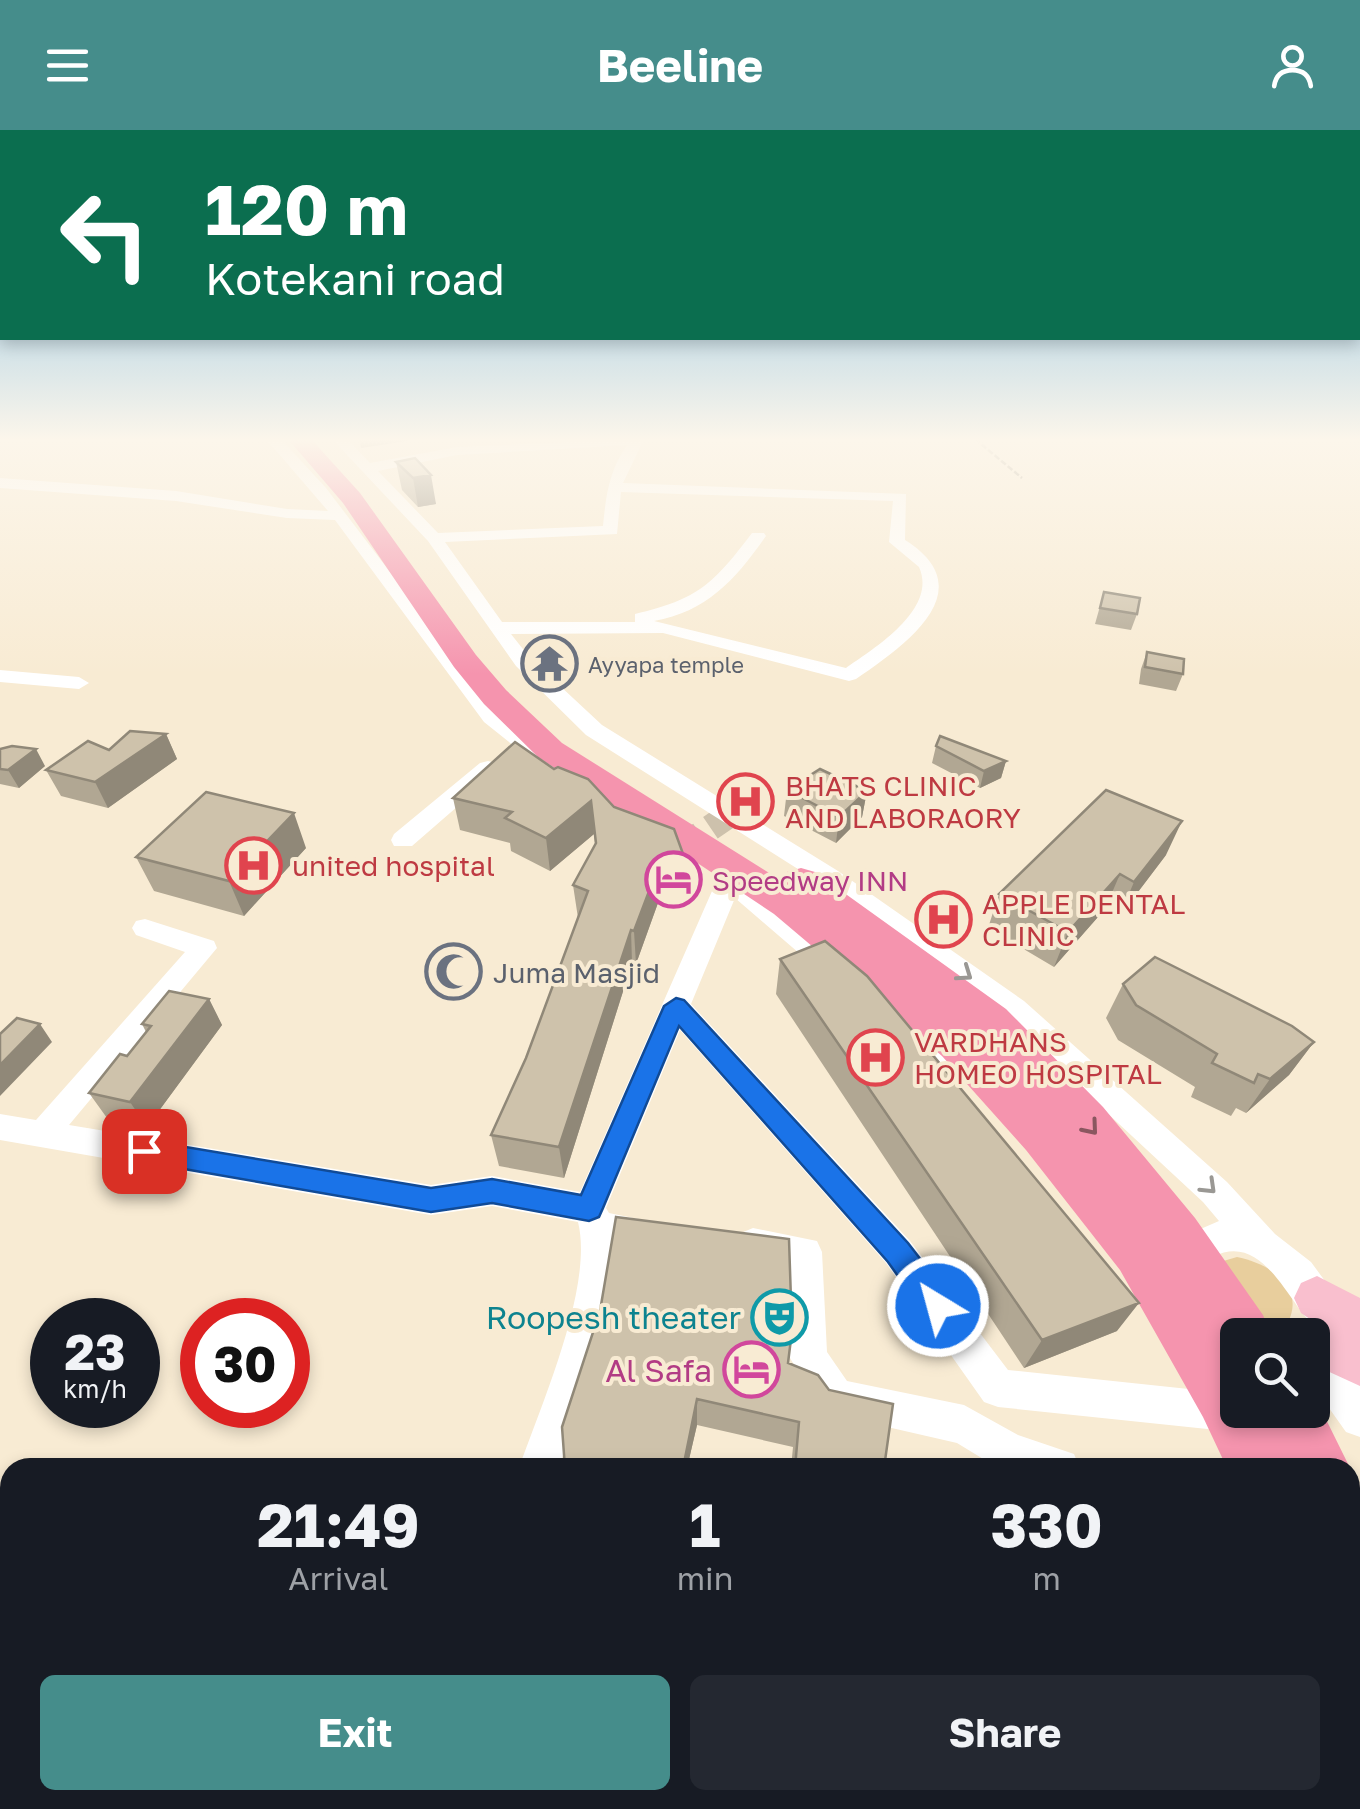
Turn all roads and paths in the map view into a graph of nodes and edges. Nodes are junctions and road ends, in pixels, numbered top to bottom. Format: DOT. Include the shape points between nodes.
graph roads {
  1 [pos="341,517"];
  2 [pos="365,517"];
  3 [pos="392,517"];
  4 [pos="415,517"];
  5 [pos="611,517"];
  6 [pos="899,517"];
  7 [pos="758,536"];
  8 [pos="434,538"];
  9 [pos="496,628"];
  10 [pos="608,628"];
  11 [pos="0,676"];
  12 [pos="79,683"];
  13 [pos="520,742"];
  14 [pos="646,797"];
  15 [pos="403,840"];
  16 [pos="730,879"];
  17 [pos="146,928"];
  18 [pos="676,1006"];
  19 [pos="0,1127"];
  20 [pos="45,1132"];
  21 [pos="595,1218"];
  22 [pos="678,1238"];
  23 [pos="715,1242"];
  24 [pos="1262,1244"];
  25 [pos="1187,1278"];
  26 [pos="1221,1318"];
  27 [pos="1310,1318"];
  28 [pos="1360,1324"];
  29 [pos="1220,1325"];
  30 [pos="1330,1330"];
  31 [pos="1330,1343"];
  32 [pos="1360,1362"];
  33 [pos="1330,1363"];
  34 [pos="1220,1408"];
  35 [pos="1360,1418"];
  36 [pos="1262,1428"];
  37 [pos="1280,1428"];
  38 [pos="542,1458"];
  39 [pos="1028,1458"];
  40 [pos="1252,1458"];
  41 [pos="1258,1458"];
  42 [pos="1309,1458"];
  1 -- 13 [label="street" via="452,670"];
  2 -- 14 [label="highway" via="495,697 550,750"];
  3 -- 14 [label="highway" via="522,686"];
  4 -- 8 [label="street"];
  5 -- 8 [label="street" via="610,531"];
  6 -- 10 [label="street" via="897,542 931,572 930,598 904,632 848,675 663,627"];
  7 -- 10 [label="street" via="708,598"];
  8 -- 9 [label="street"];
  9 -- 10 [label="street"];
  9 -- 24 [label="street, one-way" via="594,730 829,878 1014,1009 1216,1192"];
  11 -- 12 [label="street"];
  13 -- 15 [label="street"];
  13 -- 16 [label="street" via="590,795"];
  14 -- 26 [label="highway, one-way" via="813,888 990,1021 1086,1121 1176,1234"];
  14 -- 40 [label="highway" via="958,1043 1139,1252 1224,1396"];
  16 -- 18 [label="street"];
  16 -- 25 [label="street" via="940,1054 1129,1243"];
  17 -- 20 [label="street" via="204,948"];
  18 -- 21 [label="street"];
  18 -- 34 [label="street" via="898,1252 998,1388"];
  19 -- 20 [label="street"];
  20 -- 21 [label="street" via="431,1200 492,1191"];
  21 -- 22 [label="street"];
  21 -- 38 [label="street" via="592,1302"];
  23 -- 39 [label="street" via="805,1252 809,1358 836,1398 964,1425"];
  24 -- 25 [label="street" via="1208,1241 1196,1250"];
  24 -- 27 [label="street" via="1295,1266"];
  25 -- 29 [label="street" via="1190,1294"];
  28 -- 30 [label="main road"];
  31 -- 32 [label="main road"];
  33 -- 35 [label="street"];
  36 -- 41 [label="street"];
  37 -- 42 [label="highway"];
}
